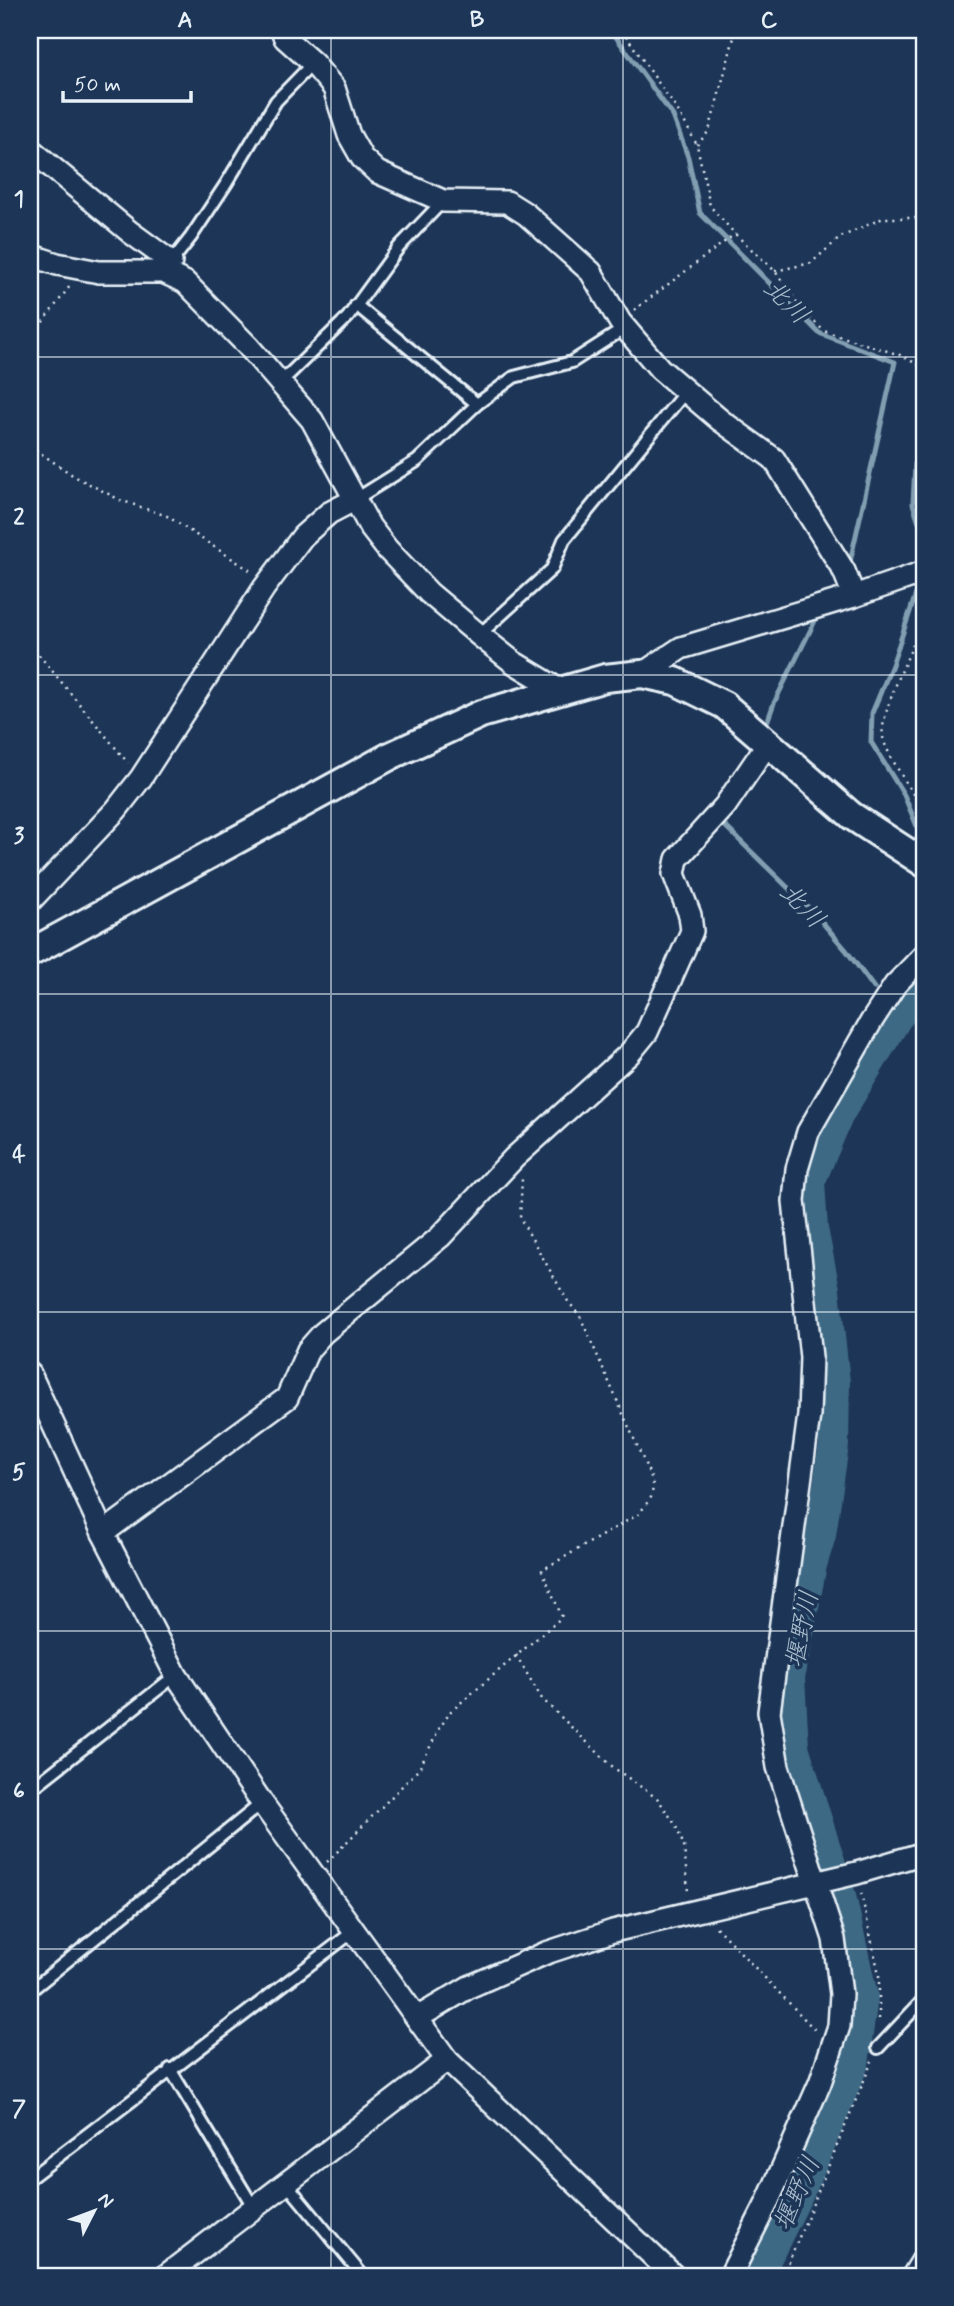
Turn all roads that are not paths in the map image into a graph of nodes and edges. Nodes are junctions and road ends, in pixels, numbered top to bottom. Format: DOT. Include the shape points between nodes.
graph roads {
  1 [pos="282,30"];
  2 [pos="313,63"];
  3 [pos="30,149"];
  4 [pos="443,201"];
  5 [pos="30,255"];
  6 [pos="167,267"];
  7 [pos="356,305"];
  8 [pos="622,325"];
  9 [pos="280,383"];
  10 [pos="686,391"];
  11 [pos="477,404"];
  12 [pos="356,499"];
  13 [pos="918,574"];
  14 [pos="854,596"];
  15 [pos="479,635"];
  16 [pos="642,674"];
  17 [pos="561,691"];
  18 [pos="768,743"];
  19 [pos="924,863"];
  20 [pos="30,901"];
  21 [pos="30,953"];
  22 [pos="924,954"];
  23 [pos="30,1374"];
  24 [pos="103,1533"];
  25 [pos="176,1675"];
  26 [pos="30,1790"];
  27 [pos="262,1803"];
  28 [pos="924,1853"];
  29 [pos="817,1882"];
  30 [pos="354,1931"];
  31 [pos="30,1991"];
  32 [pos="924,1999"];
  33 [pos="416,2018"];
  34 [pos="878,2048"];
  35 [pos="447,2060"];
  36 [pos="170,2069"];
  37 [pos="30,2178"];
  38 [pos="286,2183"];
  39 [pos="254,2208"];
  40 [pos="924,2258"];
  41 [pos="165,2276"];
  42 [pos="363,2276"];
  43 [pos="674,2276"];
  44 [pos="730,2276"];
  45 [pos="913,2276"];
  1 -- 2 [label="street"];
  2 -- 4 [label="street" via="334,88 349,135 362,158 377,172"];
  2 -- 6 [label="lane" via="276,101 226,184"];
  3 -- 6 [label="street"];
  4 -- 7 [label="lane" via="398,247"];
  4 -- 8 [label="street" via="507,202 526,214 592,272"];
  5 -- 6 [label="street" via="99,272"];
  6 -- 9 [label="street"];
  7 -- 9 [label="lane"];
  7 -- 11 [label="lane"];
  8 -- 10 [label="street"];
  8 -- 11 [label="lane" via="572,362 514,377"];
  9 -- 12 [label="street" via="312,420"];
  10 -- 14 [label="street" via="774,458 844,571"];
  10 -- 15 [label="lane" via="564,540 552,569"];
  11 -- 12 [label="lane" via="417,461"];
  12 -- 15 [label="street" via="387,549"];
  12 -- 20 [label="street" via="329,513 303,536 141,778"];
  13 -- 14 [label="street"];
  14 -- 16 [label="street" via="681,648"];
  15 -- 17 [label="street"];
  16 -- 17 [label="street" via="605,678"];
  16 -- 18 [label="street" via="675,681 724,705"];
  17 -- 21 [label="street" via="481,714 425,739"];
  18 -- 19 [label="street" via="852,816"];
  18 -- 24 [label="street" via="725,806 677,859 674,874 692,932 648,1032 518,1154 440,1237 323,1333 307,1350 287,1398"];
  22 -- 29 [label="street" via="895,985 871,1022 808,1132 797,1168 794,1202 811,1357 809,1415 769,1712 778,1767"];
  23 -- 24 [label="street"];
  24 -- 25 [label="street"];
  25 -- 26 [label="lane"];
  25 -- 27 [label="street"];
  27 -- 30 [label="street"];
  27 -- 31 [label="lane"];
  28 -- 29 [label="street"];
  29 -- 33 [label="street" via="613,1931 546,1953 469,1987"];
  29 -- 44 [label="street" via="834,1938 841,1994 839,2026 820,2083"];
  30 -- 33 [label="street"];
  30 -- 36 [label="lane"];
  32 -- 34 [label="lane"];
  33 -- 35 [label="street"];
  35 -- 38 [label="street"];
  35 -- 43 [label="street"];
  36 -- 37 [label="lane"];
  36 -- 39 [label="lane"];
  38 -- 39 [label="street"];
  38 -- 42 [label="lane"];
  39 -- 41 [label="street"];
  40 -- 45 [label="street"];
}
